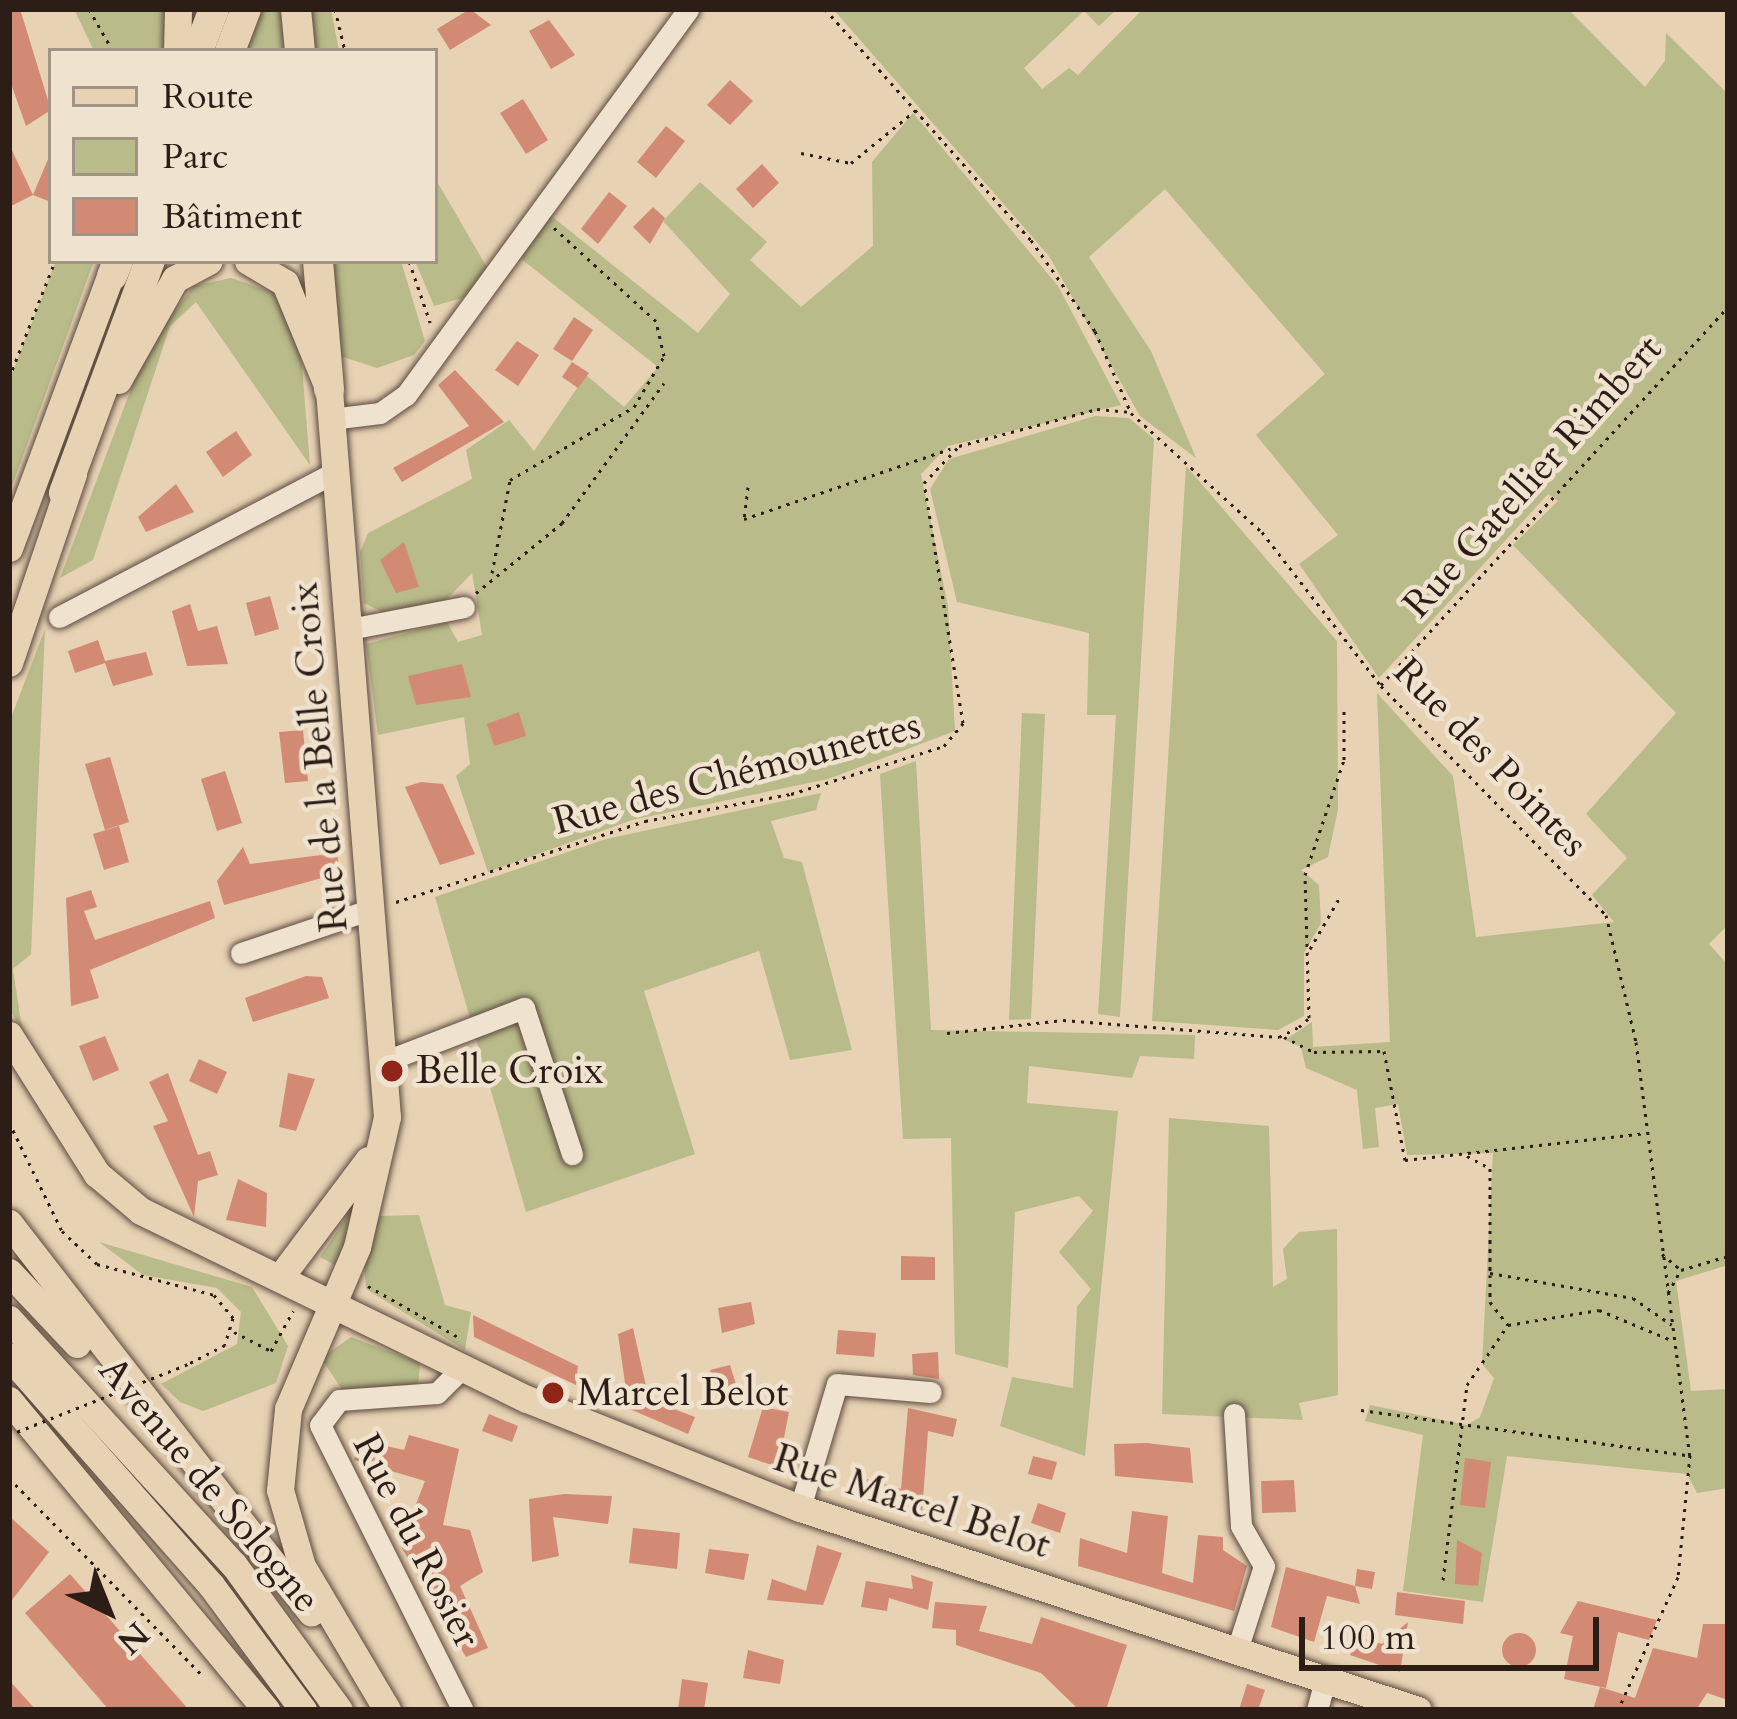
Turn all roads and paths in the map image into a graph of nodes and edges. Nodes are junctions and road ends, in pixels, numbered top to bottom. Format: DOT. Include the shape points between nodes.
graph roads {
  1 [pos="89,9"];
  2 [pos="178,9"];
  3 [pos="214,9"];
  4 [pos="246,9"];
  5 [pos="296,9"];
  6 [pos="335,9"];
  7 [pos="688,9"];
  8 [pos="825,9"];
  9 [pos="111,48"];
  10 [pos="177,48"];
  11 [pos="199,48"];
  12 [pos="231,48"];
  13 [pos="300,48"];
  14 [pos="344,48"];
  15 [pos="917,109"];
  16 [pos="801,153"];
  17 [pos="541,218"];
  18 [pos="55,264"];
  19 [pos="149,264"];
  20 [pos="203,264"];
  21 [pos="253,264"];
  22 [pos="318,264"];
  23 [pos="410,264"];
  24 [pos="115,266"];
  25 [pos="1728,307"];
  26 [pos="446,347"];
  27 [pos="9,378"];
  28 [pos="664,383"];
  29 [pos="330,404"];
  30 [pos="1131,412"];
  31 [pos="958,447"];
  32 [pos="335,472"];
  33 [pos="748,487"];
  34 [pos="64,493"];
  35 [pos="9,548"];
  36 [pos="492,573"];
  37 [pos="464,607"];
  38 [pos="59,617"];
  39 [pos="350,629"];
  40 [pos="9,663"];
  41 [pos="1381,686"];
  42 [pos="1344,710"];
  43 [pos="1341,895"];
  44 [pos="372,909"];
  45 [pos="241,953"];
  46 [pos="1307,955"];
  47 [pos="947,1034"];
  48 [pos="9,1035"];
  49 [pos="1279,1036"];
  50 [pos="383,1062"];
  51 [pos="387,1117"];
  52 [pos="9,1122"];
  53 [pos="1647,1133"];
  54 [pos="572,1154"];
  55 [pos="1465,1156"];
  56 [pos="9,1223"];
  57 [pos="1661,1253"];
  58 [pos="1728,1256"];
  59 [pos="1682,1270"];
  60 [pos="9,1272"];
  61 [pos="1490,1273"];
  62 [pos="280,1276"];
  63 [pos="365,1285"];
  64 [pos="1668,1298"];
  65 [pos="300,1299"];
  66 [pos="330,1301"];
  67 [pos="410,1311"];
  68 [pos="360,1316"];
  69 [pos="9,1319"];
  70 [pos="1508,1325"];
  71 [pos="1672,1325"];
  72 [pos="233,1331"];
  73 [pos="1674,1343"];
  74 [pos="9,1356"];
  75 [pos="463,1367"];
  76 [pos="298,1372"];
  77 [pos="931,1392"];
  78 [pos="9,1400"];
  79 [pos="1361,1410"];
  80 [pos="1234,1414"];
  81 [pos="9,1421"];
  82 [pos="1462,1428"];
  83 [pos="9,1435"];
  84 [pos="1690,1455"];
  85 [pos="9,1478"];
  86 [pos="220,1495"];
  87 [pos="800,1508"];
  88 [pos="107,1514"];
  89 [pos="1443,1580"];
  90 [pos="1238,1650"];
  91 [pos="203,1676"];
  92 [pos="1325,1680"];
  93 [pos="266,1710"];
  94 [pos="303,1710"];
  95 [pos="339,1710"];
  96 [pos="383,1710"];
  97 [pos="463,1710"];
  98 [pos="1317,1710"];
  99 [pos="1418,1710"];
  100 [pos="1618,1710"];
  1 -- 9 [label="path"];
  2 -- 10 [label="main road"];
  3 -- 11 [label="highway"];
  4 -- 12 [label="highway"];
  5 -- 13 [label="highway"];
  6 -- 14 [label="path"];
  7 -- 17 [label="street"];
  8 -- 15 [label="path, Rue des Pointes"];
  15 -- 16 [label="path" via="851,163"];
  15 -- 30 [label="path, Rue des Pointes" via="1059,277"];
  17 -- 26 [label="street"];
  17 -- 36 [label="path" via="656,321 664,356 634,407 510,479"];
  18 -- 27 [label="path"];
  19 -- 34 [label="highway"];
  20 -- 34 [label="main road" via="175,279 148,318"];
  21 -- 29 [label="main road, Rue de la Belle Croix" via="285,283"];
  22 -- 29 [label="highway"];
  23 -- 26 [label="path"];
  24 -- 35 [label="main road"];
  25 -- 41 [label="path, Rue Gatellier Rimbert"];
  26 -- 29 [label="street" via="394,405"];
  28 -- 36 [label="path" via="562,523 529,557"];
  29 -- 32 [label="main road, Rue de la Belle Croix"];
  30 -- 31 [label="path" via="1097,409"];
  30 -- 41 [label="path, Rue des Pointes" via="1262,532"];
  31 -- 33 [label="path" via="744,519"];
  31 -- 44 [label="path, Rue des Chémounettes" via="924,482 963,723 944,746 791,794 645,820"];
  32 -- 38 [label="street"];
  32 -- 39 [label="main road, Rue de la Belle Croix"];
  34 -- 40 [label="main road"];
  36 -- 37 [label="path"];
  37 -- 39 [label="street"];
  39 -- 44 [label="main road, Rue de la Belle Croix"];
  41 -- 53 [label="path, Rue des Pointes" via="1606,915"];
  42 -- 46 [label="path" via="1344,760 1305,875"];
  43 -- 46 [label="path"];
  44 -- 45 [label="street"];
  44 -- 50 [label="main road, Rue de la Belle Croix"];
  46 -- 49 [label="path" via="1309,1018"];
  47 -- 49 [label="path" via="1063,1020"];
  48 -- 62 [label="main road, Rue Marcel Belot" via="111,1188"];
  49 -- 55 [label="path" via="1314,1052 1384,1051 1399,1154"];
  50 -- 51 [label="main road, Rue de la Belle Croix"];
  50 -- 54 [label="street" via="524,1008"];
  51 -- 62 [label="main road, Rue de la Belle Croix" via="360,1179"];
  51 -- 66 [label="main road, Rue de la Belle Croix" via="357,1247"];
  52 -- 72 [label="path" via="62,1231 97,1264 214,1295"];
  53 -- 55 [label="path"];
  53 -- 57 [label="path, Rue des Pointes"];
  55 -- 61 [label="path" via="1490,1168"];
  56 -- 86 [label="main road"];
  57 -- 59 [label="path"];
  57 -- 64 [label="path, Rue des Pointes"];
  58 -- 59 [label="path"];
  59 -- 64 [label="path"];
  60 -- 86 [label="main road"];
  61 -- 70 [label="path" via="1490,1303"];
  61 -- 71 [label="path" via="1633,1298"];
  62 -- 66 [label="main road, Rue Marcel Belot"];
  63 -- 67 [label="path"];
  64 -- 71 [label="path, Rue des Pointes"];
  65 -- 72 [label="path" via="271,1351"];
  66 -- 68 [label="main road, Rue Marcel Belot"];
  66 -- 76 [label="main road, Rue de la Belle Croix"];
  68 -- 75 [label="main road, Rue Marcel Belot"];
  68 -- 76 [label="street"];
  69 -- 95 [label="main road, Avenue de Sologne" via="234,1564"];
  70 -- 73 [label="path" via="1599,1310"];
  70 -- 82 [label="path" via="1476,1357"];
  71 -- 73 [label="path, Rue des Pointes"];
  72 -- 83 [label="path, bridge" via="188,1364"];
  73 -- 84 [label="path, Rue des Pointes"];
  74 -- 94 [label="main road, Avenue de Sologne" via="211,1586"];
  75 -- 87 [label="main road, Rue Marcel Belot"];
  75 -- 97 [label="street, Rue du Rosier" via="436,1393 339,1400 320,1425"];
  76 -- 96 [label="main road, Rue de la Belle Croix" via="280,1490 302,1566"];
  77 -- 87 [label="street" via="837,1384"];
  78 -- 88 [label="main road"];
  79 -- 82 [label="path"];
  80 -- 90 [label="street" via="1241,1526 1264,1566"];
  81 -- 88 [label="main road"];
  82 -- 84 [label="path"];
  82 -- 89 [label="path"];
  84 -- 100 [label="path, Rue des Pointes" via="1678,1577"];
  85 -- 91 [label="path"];
  86 -- 96 [label="main road"];
  87 -- 90 [label="main road, Rue Marcel Belot"];
  88 -- 93 [label="main road"];
  90 -- 92 [label="main road, Rue Marcel Belot"];
  92 -- 98 [label="street"];
  92 -- 99 [label="main road, Rue Marcel Belot"];
}
